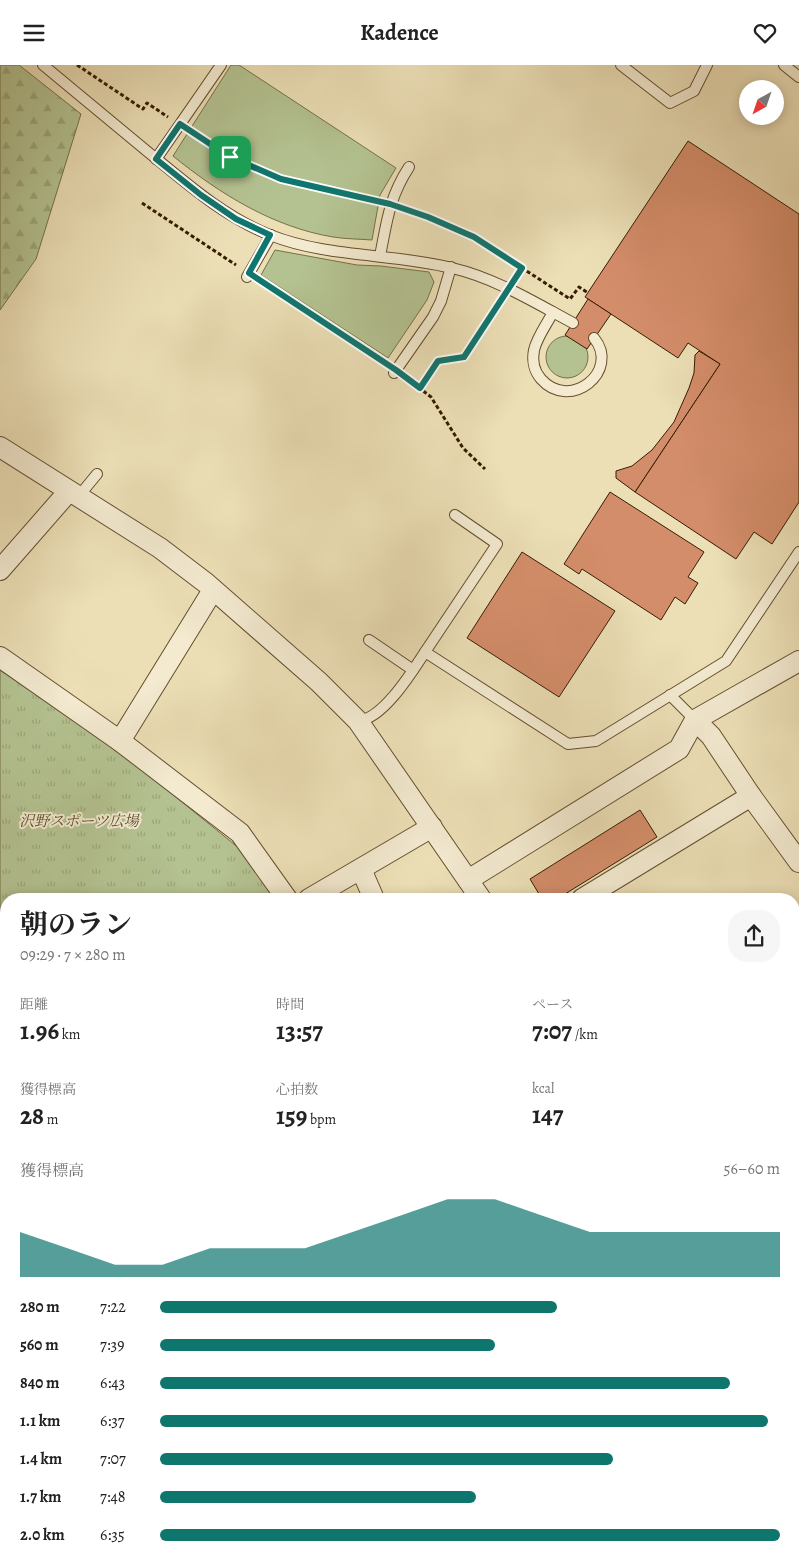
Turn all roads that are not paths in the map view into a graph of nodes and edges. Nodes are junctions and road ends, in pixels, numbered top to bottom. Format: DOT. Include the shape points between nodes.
graph roads {
  1 [pos="43,65"];
  2 [pos="220,65"];
  3 [pos="621,65"];
  4 [pos="707,65"];
  5 [pos="784,65"];
  6 [pos="799,77"];
  7 [pos="156,159"];
  8 [pos="408,167"];
  9 [pos="270,235"];
  10 [pos="380,256"];
  11 [pos="450,267"];
  12 [pos="248,275"];
  13 [pos="553,312"];
  14 [pos="573,323"];
  15 [pos="594,338"];
  16 [pos="395,372"];
  17 [pos="0,447"];
  18 [pos="97,474"];
  19 [pos="69,491"];
  20 [pos="455,515"];
  21 [pos="799,553"];
  22 [pos="0,570"];
  23 [pos="213,590"];
  24 [pos="369,640"];
  25 [pos="426,652"];
  26 [pos="0,657"];
  27 [pos="799,661"];
  28 [pos="413,670"];
  29 [pos="670,695"];
  30 [pos="695,720"];
  31 [pos="358,721"];
  32 [pos="120,741"];
  33 [pos="751,796"];
  34 [pos="432,827"];
  35 [pos="799,862"];
  36 [pos="361,869"];
  37 [pos="468,880"];
  38 [pos="283,893"];
  39 [pos="319,893"];
  40 [pos="371,893"];
  41 [pos="477,893"];
  42 [pos="592,893"];
  1 -- 7 [label="lane"];
  2 -- 7 [label="lane"];
  3 -- 4 [label="lane" via="670,103 694,91"];
  5 -- 6 [label="lane"];
  7 -- 9 [label="lane" via="236,219"];
  8 -- 10 [label="lane" via="390,204"];
  9 -- 10 [label="lane" via="304,245"];
  9 -- 12 [label="lane"];
  10 -- 11 [label="lane"];
  11 -- 13 [label="lane" via="509,289"];
  11 -- 16 [label="lane" via="433,317"];
  13 -- 14 [label="lane"];
  13 -- 15 [label="lane" via="534,349 533,362 537,374 546,384 557,390 569,391 581,389 592,381 601,362 601,353"];
  17 -- 19 [label="street"];
  18 -- 19 [label="lane" via="83,491"];
  19 -- 22 [label="street"];
  19 -- 23 [label="street" via="160,548"];
  20 -- 25 [label="lane" via="496,543"];
  21 -- 29 [label="lane" via="726,661"];
  23 -- 31 [label="street" via="319,682"];
  23 -- 32 [label="street"];
  24 -- 28 [label="lane"];
  25 -- 28 [label="lane"];
  25 -- 29 [label="lane" via="568,744 596,741"];
  26 -- 32 [label="street"];
  27 -- 30 [label="street"];
  28 -- 31 [label="lane" via="397,694 366,720"];
  29 -- 30 [label="lane"];
  30 -- 33 [label="street" via="711,735"];
  30 -- 37 [label="street" via="679,749"];
  31 -- 34 [label="street"];
  32 -- 38 [label="street" via="240,833"];
  33 -- 35 [label="street"];
  33 -- 42 [label="street"];
  34 -- 36 [label="street"];
  34 -- 37 [label="street"];
  36 -- 39 [label="street"];
  36 -- 40 [label="street"];
  37 -- 41 [label="street"];
}
